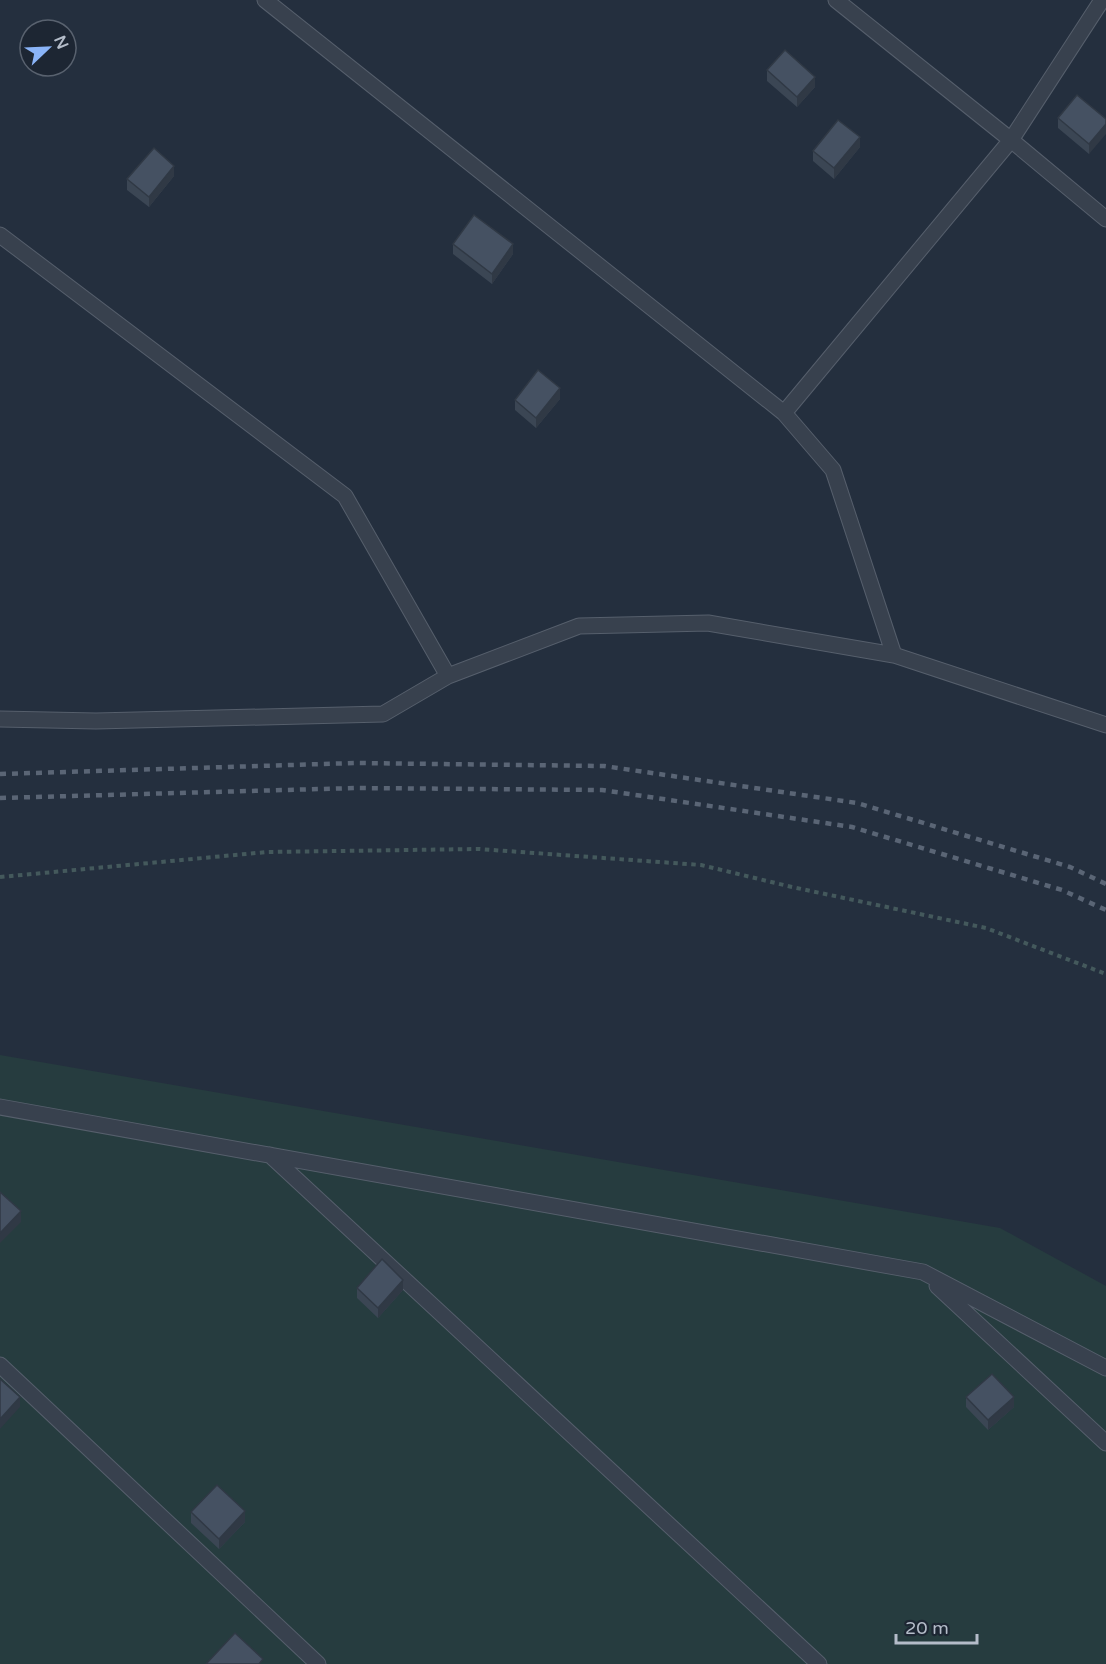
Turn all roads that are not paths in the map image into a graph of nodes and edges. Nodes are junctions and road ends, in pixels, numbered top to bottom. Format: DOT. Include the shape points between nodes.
graph roads {
  1 [pos="265,0"];
  2 [pos="836,0"];
  3 [pos="1102,0"];
  4 [pos="1011,140"];
  5 [pos="1106,219"];
  6 [pos="0,235"];
  7 [pos="784,413"];
  8 [pos="894,655"];
  9 [pos="448,676"];
  10 [pos="0,719"];
  11 [pos="1106,725"];
  12 [pos="0,1107"];
  13 [pos="270,1155"];
  14 [pos="923,1272"];
  15 [pos="0,1365"];
  16 [pos="1106,1368"];
  17 [pos="1106,1443"];
  18 [pos="318,1664"];
  19 [pos="819,1664"];
  1 -- 7 [label="lane"];
  2 -- 4 [label="lane"];
  3 -- 4 [label="lane"];
  4 -- 5 [label="lane"];
  4 -- 7 [label="lane"];
  6 -- 9 [label="lane" via="345,496"];
  7 -- 8 [label="lane" via="833,470"];
  8 -- 9 [label="lane" via="708,623 579,626"];
  8 -- 11 [label="lane"];
  9 -- 10 [label="lane" via="383,714 96,721"];
  12 -- 13 [label="lane"];
  13 -- 14 [label="lane"];
  13 -- 19 [label="lane"];
  14 -- 16 [label="lane"];
  14 -- 17 [label="lane"];
  15 -- 18 [label="lane"];
}
